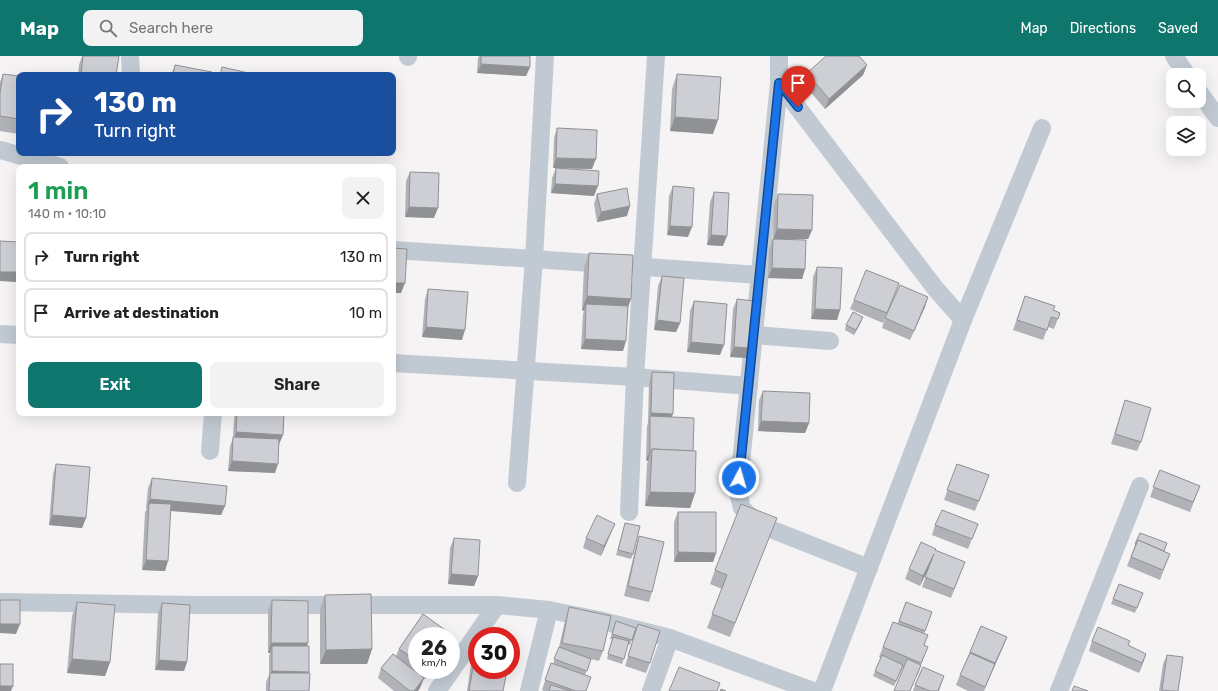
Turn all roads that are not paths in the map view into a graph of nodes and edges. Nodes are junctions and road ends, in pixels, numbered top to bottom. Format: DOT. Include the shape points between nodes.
graph roads {
  1 [pos="545,56"];
  2 [pos="656,56"];
  3 [pos="779,56"];
  4 [pos="1174,56"];
  5 [pos="1182,68"];
  6 [pos="779,83"];
  7 [pos="1206,102"];
  8 [pos="1218,118"];
  9 [pos="1042,128"];
  10 [pos="0,150"];
  11 [pos="16,155"];
  12 [pos="21,156"];
  13 [pos="49,164"];
  14 [pos="396,250"];
  15 [pos="534,259"];
  16 [pos="642,266"];
  17 [pos="759,275"];
  18 [pos="963,320"];
  19 [pos="0,334"];
  20 [pos="16,335"];
  21 [pos="754,335"];
  22 [pos="830,341"];
  23 [pos="396,363"];
  24 [pos="525,371"];
  25 [pos="635,377"];
  26 [pos="749,386"];
  27 [pos="213,416"];
  28 [pos="210,451"];
  29 [pos="517,483"];
  30 [pos="1140,486"];
  31 [pos="628,512"];
  32 [pos="869,568"];
  33 [pos="0,602"];
  34 [pos="497,604"];
  35 [pos="549,610"];
  36 [pos="670,638"];
  37 [pos="437,691"];
  38 [pos="529,691"];
  39 [pos="651,691"];
  40 [pos="813,691"];
  41 [pos="822,691"];
  42 [pos="1059,691"];
  1 -- 15 [label="street"];
  2 -- 16 [label="street"];
  3 -- 6 [label="street"];
  4 -- 5 [label="street"];
  6 -- 17 [label="street"];
  6 -- 18 [label="street" via="935,288"];
  7 -- 8 [label="street"];
  9 -- 18 [label="street"];
  10 -- 11 [label="street"];
  12 -- 13 [label="street"];
  14 -- 15 [label="street"];
  15 -- 16 [label="street"];
  15 -- 24 [label="street"];
  16 -- 17 [label="street"];
  16 -- 25 [label="street"];
  17 -- 21 [label="street"];
  18 -- 32 [label="street"];
  19 -- 20 [label="street"];
  21 -- 22 [label="street"];
  21 -- 26 [label="street"];
  23 -- 24 [label="street"];
  24 -- 25 [label="street"];
  24 -- 29 [label="street"];
  25 -- 26 [label="street"];
  25 -- 31 [label="street"];
  26 -- 32 [label="street" via="738,493 742,508 758,524"];
  27 -- 28 [label="street"];
  30 -- 42 [label="street"];
  32 -- 41 [label="street"];
  33 -- 34 [label="street" via="195,605"];
  34 -- 35 [label="street"];
  34 -- 37 [label="street"];
  35 -- 36 [label="street"];
  35 -- 38 [label="street"];
  36 -- 39 [label="street"];
  36 -- 40 [label="street"];
}
